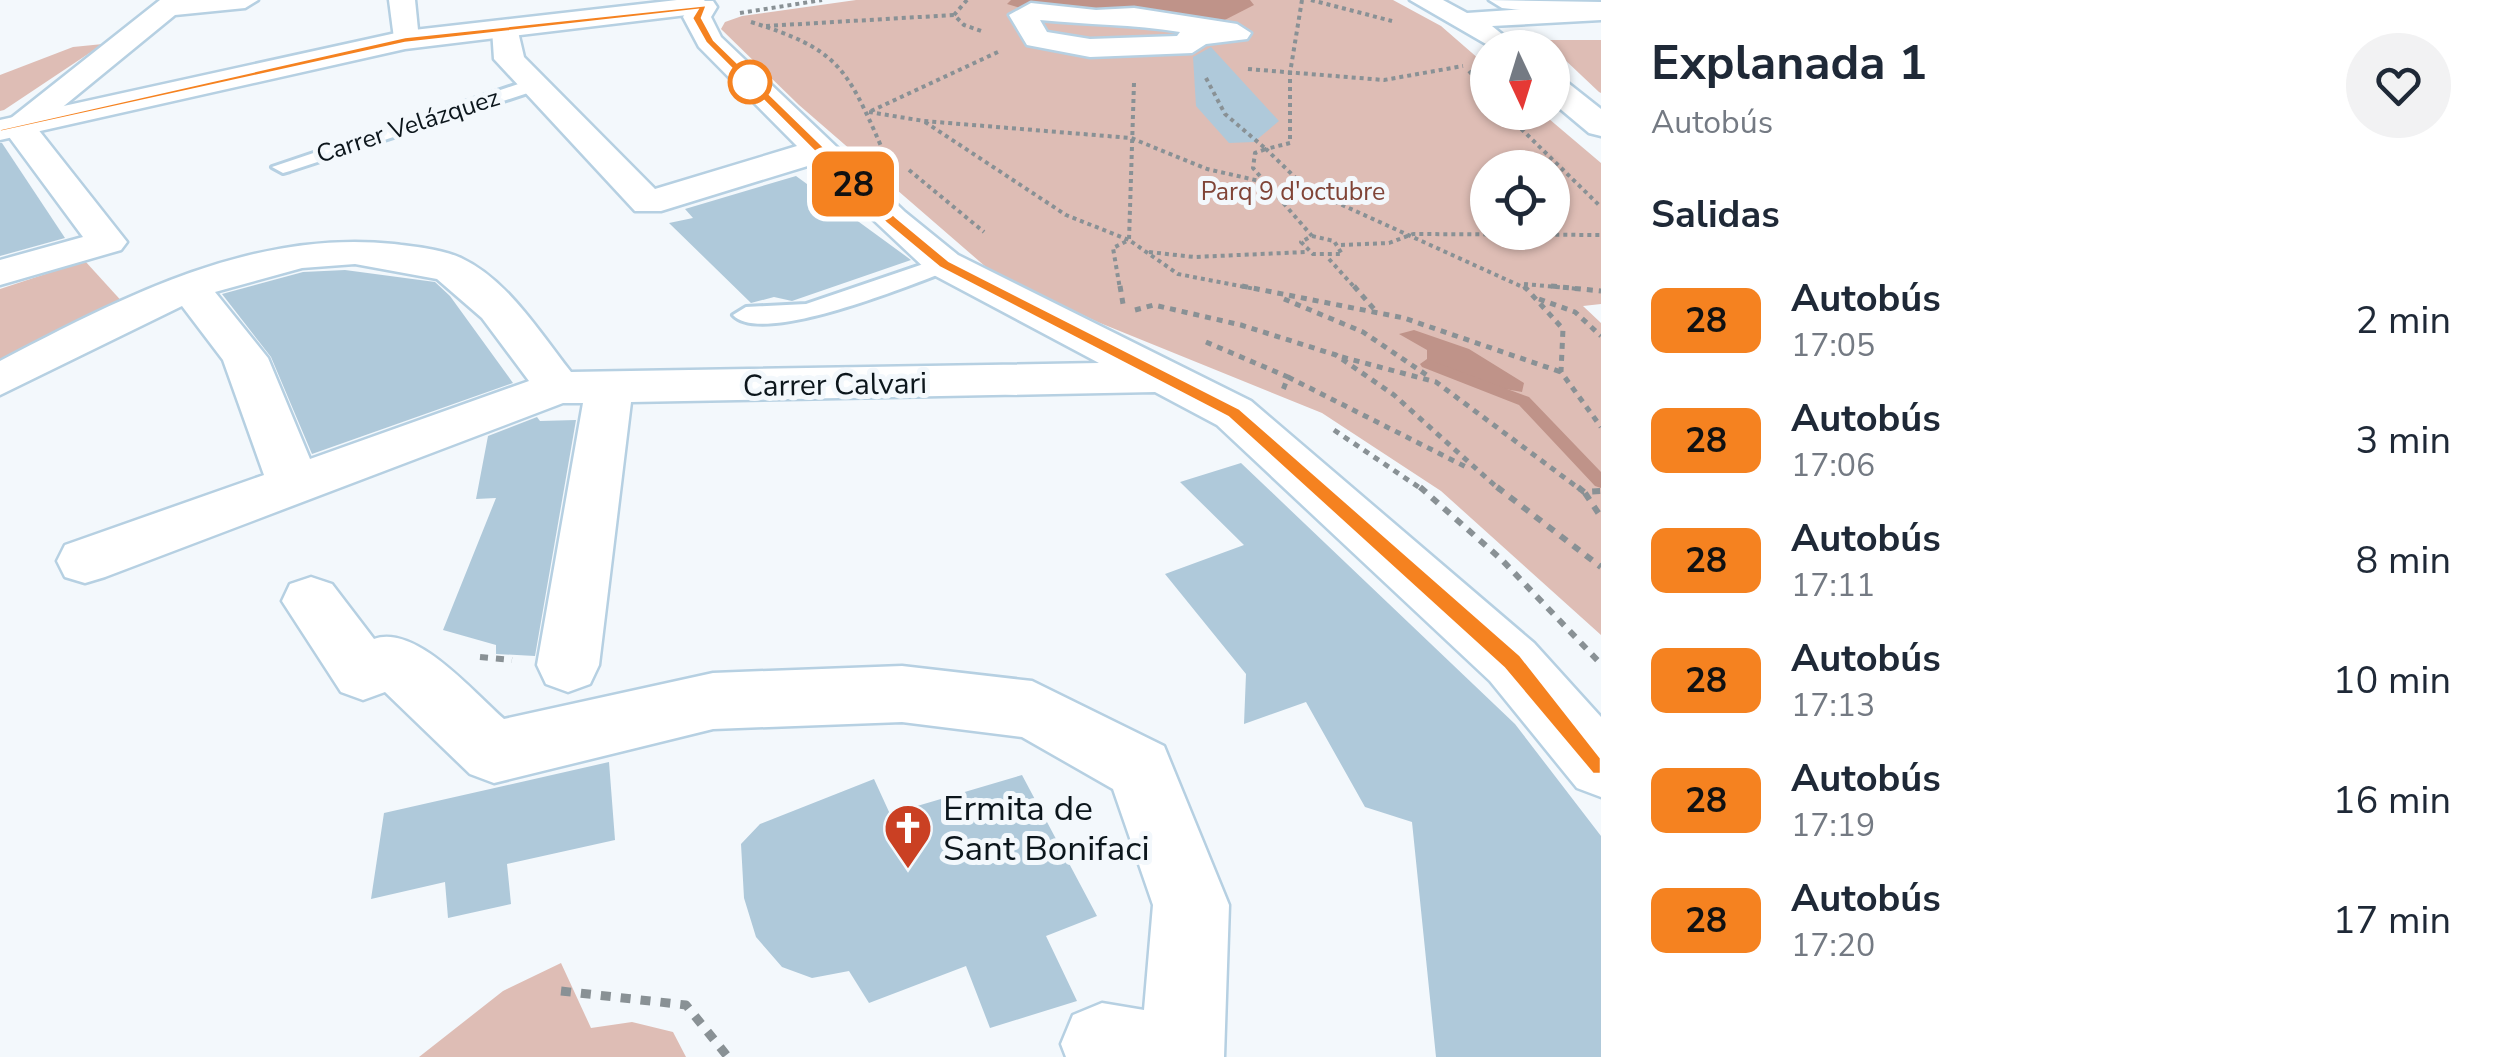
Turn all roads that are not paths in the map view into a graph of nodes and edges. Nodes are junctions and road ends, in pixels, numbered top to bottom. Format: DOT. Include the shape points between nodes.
graph roads {
  1 [pos="246,0"];
  2 [pos="402,0"];
  3 [pos="1423,0"];
  4 [pos="1502,0"];
  5 [pos="174,4"];
  6 [pos="708,6"];
  7 [pos="1601,11"];
  8 [pos="1487,27"];
  9 [pos="506,29"];
  10 [pos="1238,33"];
  11 [pos="405,40"];
  12 [pos="533,85"];
  13 [pos="6,128"];
  14 [pos="818,151"];
  15 [pos="283,167"];
  16 [pos="944,264"];
  17 [pos="0,273"];
  18 [pos="191,288"];
  19 [pos="746,315"];
  20 [pos="1163,378"];
  21 [pos="0,380"];
  22 [pos="583,390"];
  23 [pos="294,484"];
  24 [pos="85,561"];
  25 [pos="311,601"];
  26 [pos="568,665"];
  27 [pos="1601,766"];
  28 [pos="1102,1044"];
  29 [pos="1181,1057"];
  1 -- 5 [label="street"];
  2 -- 11 [label="street"];
  3 -- 8 [label="street"];
  4 -- 7 [label="street"];
  5 -- 13 [label="street"];
  6 -- 9 [label="street"];
  6 -- 14 [label="street" via="697,18 709,41"];
  7 -- 8 [label="street"];
  9 -- 11 [label="street"];
  9 -- 12 [label="street, Carrer Velázquez" via="508,59"];
  10 -- 10 [label="street" via="1134,16 1023,15 1037,38 1090,48 1192,44 1191,38"];
  11 -- 13 [label="street"];
  12 -- 14 [label="street, Carrer Velázquez" via="648,203"];
  12 -- 15 [label="lane, Carrer Velázquez"];
  13 -- 17 [label="street" via="107,242"];
  14 -- 16 [label="street"];
  16 -- 19 [label="lane" via="808,312"];
  16 -- 20 [label="street"];
  18 -- 21 [label="street"];
  18 -- 22 [label="street" via="320,253 385,253 448,266 485,292"];
  18 -- 23 [label="street" via="245,358"];
  20 -- 22 [label="street, Carrer Calvari"];
  20 -- 27 [label="street, Carrer Calvari" via="1234,413 1512,662"];
  22 -- 23 [label="street, Carrer Calvari"];
  22 -- 26 [label="street"];
  23 -- 24 [label="street, Carrer Calvari"];
  25 -- 29 [label="street" via="363,672 391,660 494,752 713,700 902,694 1032,710 1140,768 1191,905"];
  28 -- 29 [label="street"];
}
